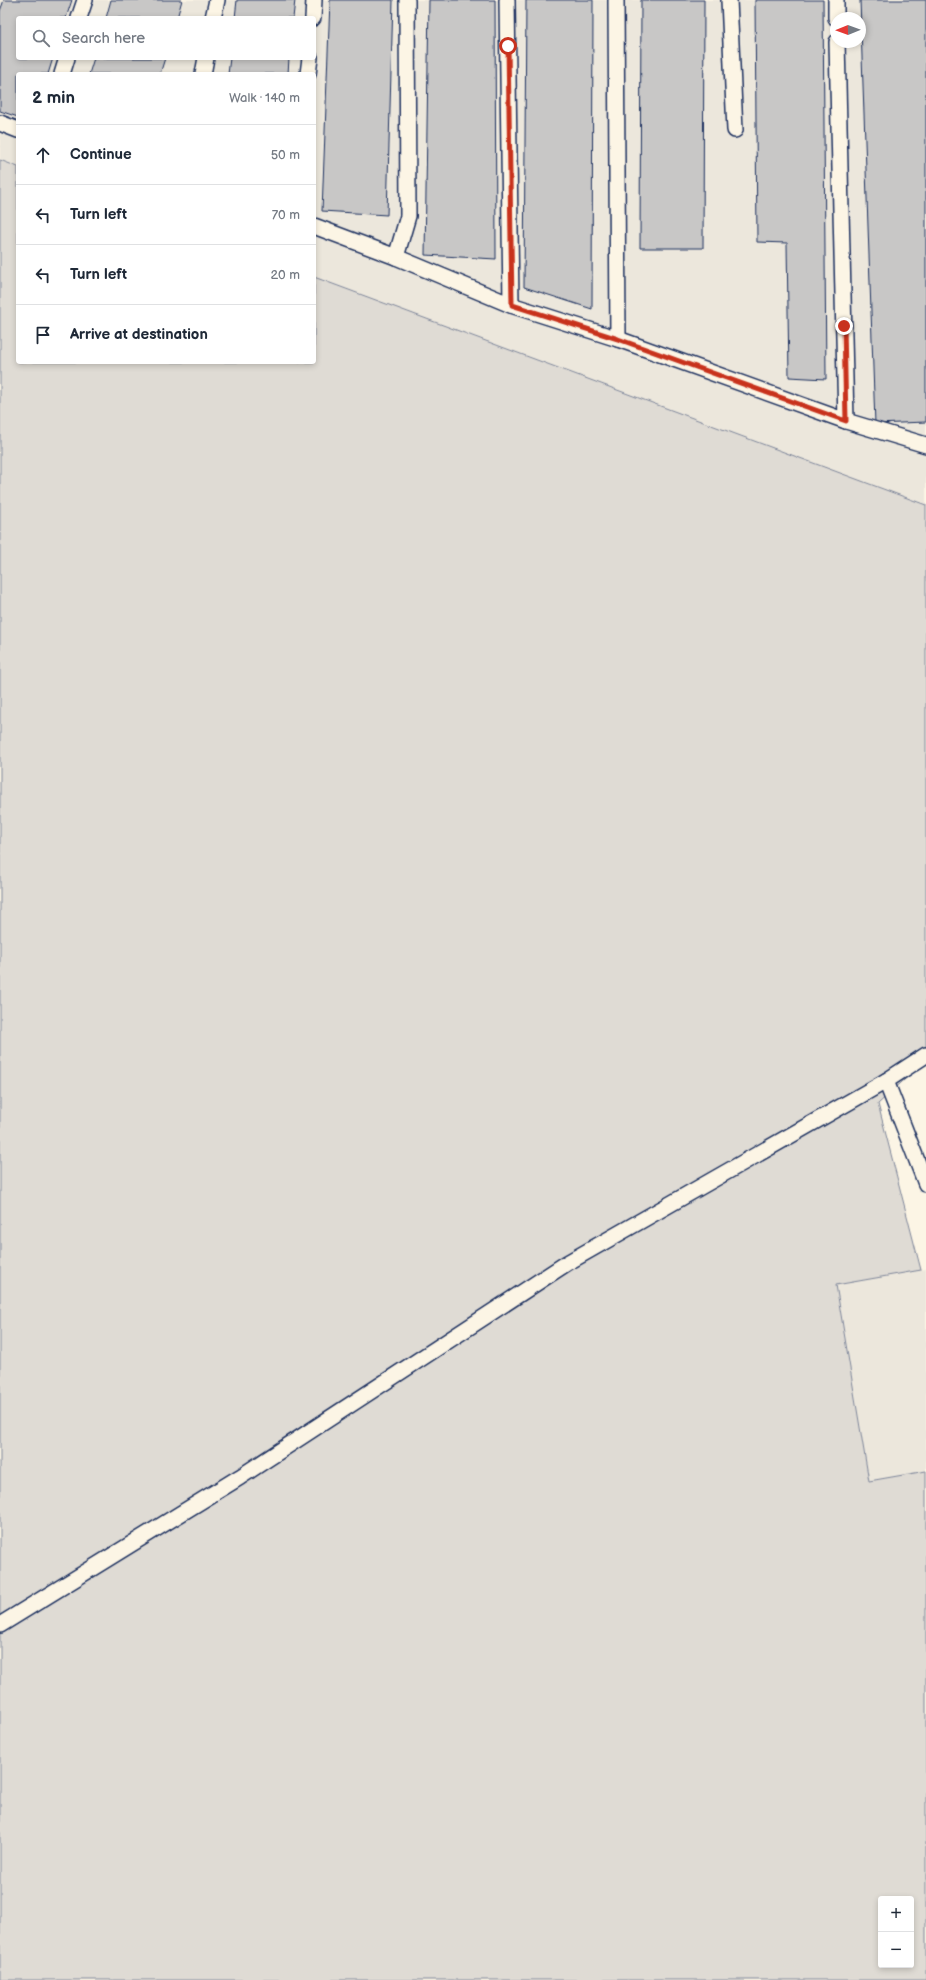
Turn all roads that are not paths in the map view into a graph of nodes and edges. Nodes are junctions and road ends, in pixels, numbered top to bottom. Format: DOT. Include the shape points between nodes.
graph roads {
  1 [pos="85,0"];
  2 [pos="217,0"];
  3 [pos="314,0"];
  4 [pos="407,0"];
  5 [pos="507,0"];
  6 [pos="616,0"];
  7 [pos="729,0"];
  8 [pos="836,0"];
  9 [pos="836,12"];
  10 [pos="80,16"];
  11 [pos="213,16"];
  12 [pos="313,16"];
  13 [pos="837,48"];
  14 [pos="66,60"];
  15 [pos="206,60"];
  16 [pos="310,60"];
  17 [pos="63,72"];
  18 [pos="203,72"];
  19 [pos="308,72"];
  20 [pos="0,123"];
  21 [pos="16,129"];
  22 [pos="735,130"];
  23 [pos="316,227"];
  24 [pos="396,256"];
  25 [pos="512,305"];
  26 [pos="618,339"];
  27 [pos="846,421"];
  28 [pos="926,445"];
  29 [pos="926,1055"];
  30 [pos="886,1081"];
  31 [pos="926,1184"];
  32 [pos="0,1625"];
  1 -- 10 [label="lane"];
  2 -- 11 [label="lane"];
  3 -- 12 [label="lane"];
  4 -- 24 [label="lane" via="408,216"];
  5 -- 25 [label="lane"];
  6 -- 26 [label="lane"];
  7 -- 22 [label="lane"];
  8 -- 9 [label="lane"];
  13 -- 27 [label="lane"];
  14 -- 17 [label="lane"];
  15 -- 18 [label="lane"];
  16 -- 19 [label="lane"];
  20 -- 21 [label="lane"];
  23 -- 24 [label="lane"];
  24 -- 25 [label="lane"];
  25 -- 26 [label="lane"];
  26 -- 27 [label="lane"];
  27 -- 28 [label="lane"];
  29 -- 30 [label="lane"];
  30 -- 31 [label="lane"];
  30 -- 32 [label="lane" via="567,1262 240,1477"];
}
